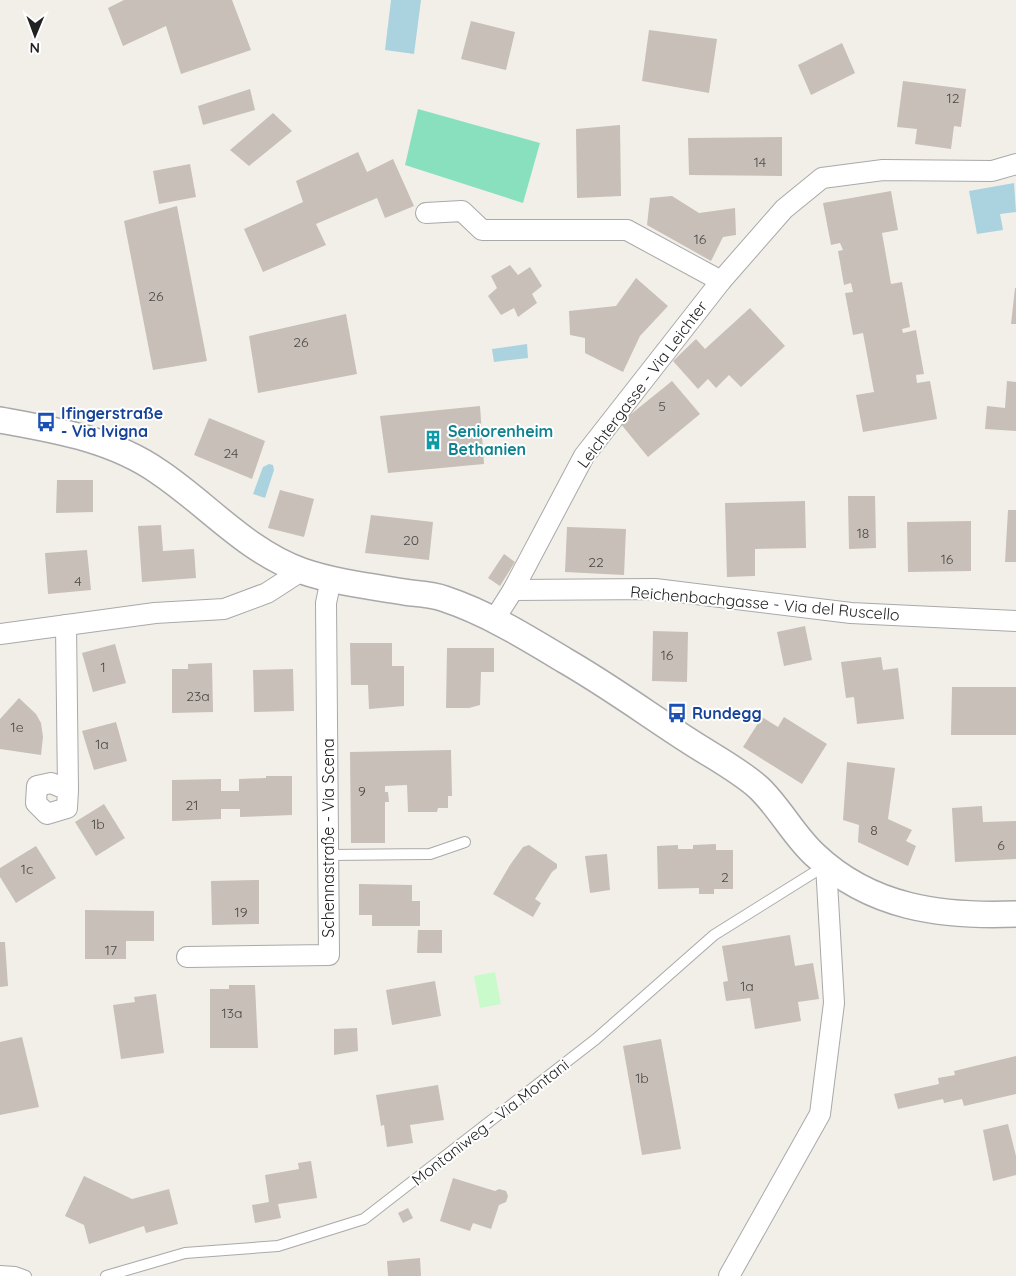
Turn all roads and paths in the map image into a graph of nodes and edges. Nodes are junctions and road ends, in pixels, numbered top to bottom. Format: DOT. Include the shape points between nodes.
graph roads {
  1 [pos="1016,164"];
  2 [pos="426,213"];
  3 [pos="721,281"];
  4 [pos="0,420"];
  5 [pos="302,571"];
  6 [pos="331,579"];
  7 [pos="513,590"];
  8 [pos="494,620"];
  9 [pos="1016,620"];
  10 [pos="66,625"];
  11 [pos="0,634"];
  12 [pos="68,790"];
  13 [pos="465,842"];
  14 [pos="328,855"];
  15 [pos="826,865"];
  16 [pos="1016,914"];
  17 [pos="187,957"];
  18 [pos="0,1272"];
  19 [pos="26,1276"];
  20 [pos="106,1276"];
  21 [pos="729,1276"];
  1 -- 3 [label="street, Leichtergasse - Via Leichter" via="992,171 883,170 822,178 784,208"];
  2 -- 3 [label="street" via="462,211 482,230 626,230"];
  3 -- 7 [label="street, Leichtergasse - Via Leichter" via="584,456"];
  4 -- 5 [label="street" via="98,441 135,457 161,473 266,554"];
  5 -- 6 [label="street"];
  5 -- 10 [label="street" via="267,593 224,609 155,613"];
  6 -- 8 [label="street" via="444,598"];
  6 -- 14 [label="street, Schennastraße - Via Scena" via="326,603"];
  7 -- 8 [label="street, Leichtergasse - Via Leichter"];
  7 -- 9 [label="street, Reichenbachgasse - Via del Ruscello" via="655,589 851,613"];
  8 -- 15 [label="street" via="568,662 758,787 812,854"];
  10 -- 11 [label="street"];
  10 -- 12 [label="street"];
  13 -- 14 [label="lane" via="430,854"];
  14 -- 17 [label="street, Schennastraße - Via Scena" via="329,954"];
  15 -- 16 [label="street" via="871,892 924,911"];
  15 -- 20 [label="lane, Montaniweg - Via Montani" via="714,935 596,1039 364,1219 278,1246 185,1253"];
  15 -- 21 [label="street" via="834,1004 820,1114"];
  18 -- 19 [label="lane"];
}
